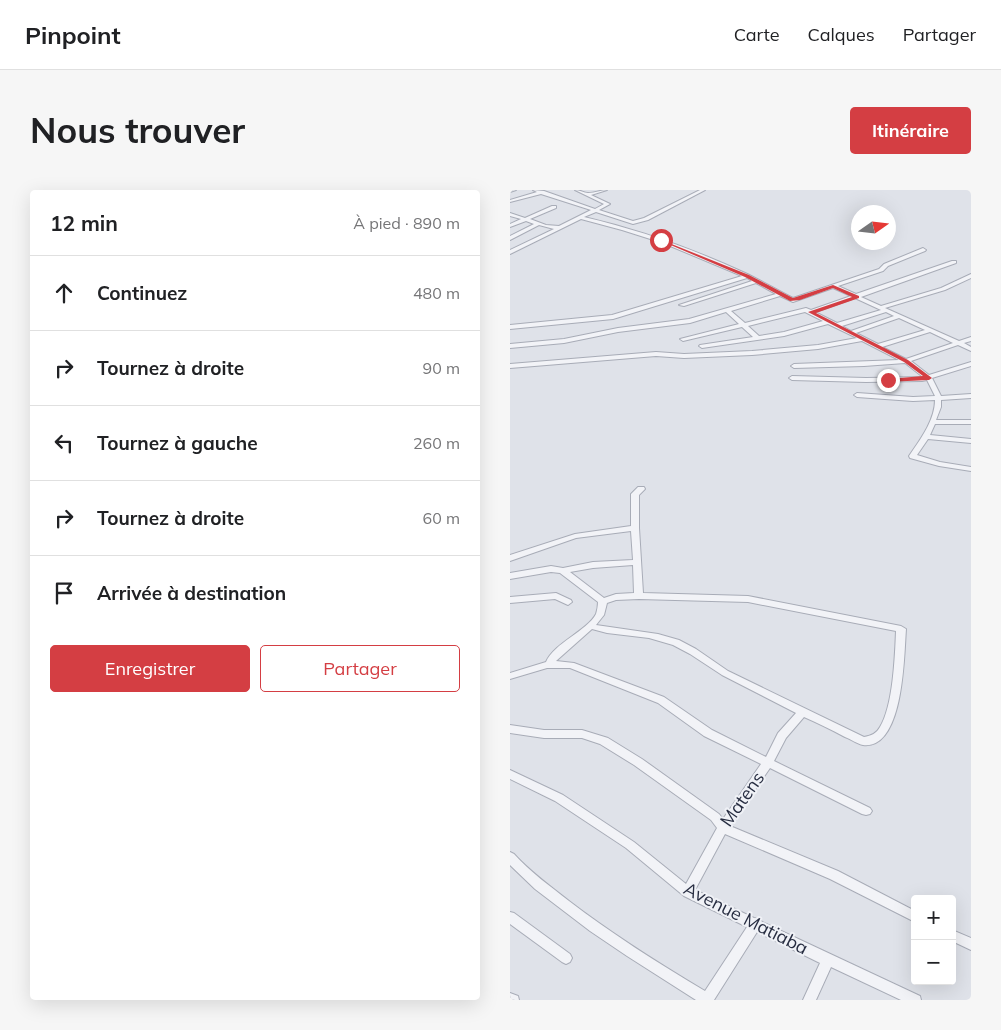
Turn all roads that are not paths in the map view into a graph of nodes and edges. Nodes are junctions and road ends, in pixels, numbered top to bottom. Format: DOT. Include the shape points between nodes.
graph roads {
  1 [pos="514,190"];
  2 [pos="535,190"];
  3 [pos="577,190"];
  4 [pos="605,190"];
  5 [pos="703,190"];
  6 [pos="510,191"];
  7 [pos="542,192"];
  8 [pos="588,195"];
  9 [pos="510,201"];
  10 [pos="571,203"];
  11 [pos="554,207"];
  12 [pos="595,211"];
  13 [pos="510,214"];
  14 [pos="581,218"];
  15 [pos="524,219"];
  16 [pos="538,224"];
  17 [pos="510,226"];
  18 [pos="561,228"];
  19 [pos="510,238"];
  20 [pos="923,250"];
  21 [pos="510,252"];
  22 [pos="954,262"];
  23 [pos="747,276"];
  24 [pos="971,276"];
  25 [pos="756,281"];
  26 [pos="833,286"];
  27 [pos="781,294"];
  28 [pos="857,297"];
  29 [pos="793,302"];
  30 [pos="682,304"];
  31 [pos="884,309"];
  32 [pos="728,311"];
  33 [pos="808,311"];
  34 [pos="900,316"];
  35 [pos="827,322"];
  36 [pos="745,325"];
  37 [pos="835,326"];
  38 [pos="510,328"];
  39 [pos="931,330"];
  40 [pos="850,333"];
  41 [pos="758,338"];
  42 [pos="683,339"];
  43 [pos="864,339"];
  44 [pos="971,339"];
  45 [pos="959,343"];
  46 [pos="510,346"];
  47 [pos="702,346"];
  48 [pos="878,346"];
  49 [pos="971,349"];
  50 [pos="906,361"];
  51 [pos="971,364"];
  52 [pos="510,366"];
  53 [pos="794,366"];
  54 [pos="792,378"];
  55 [pos="929,378"];
  56 [pos="857,395"];
  57 [pos="971,396"];
  58 [pos="938,399"];
  59 [pos="932,422"];
  60 [pos="971,422"];
  61 [pos="926,437"];
  62 [pos="971,441"];
  63 [pos="971,469"];
  64 [pos="641,489"];
  65 [pos="635,528"];
  66 [pos="510,558"];
  67 [pos="637,562"];
  68 [pos="563,571"];
  69 [pos="510,576"];
  70 [pos="639,596"];
  71 [pos="510,600"];
  72 [pos="603,600"];
  73 [pos="568,602"];
  74 [pos="590,626"];
  75 [pos="550,664"];
  76 [pos="510,676"];
  77 [pos="803,711"];
  78 [pos="510,729"];
  79 [pos="768,763"];
  80 [pos="510,774"];
  81 [pos="866,811"];
  82 [pos="722,826"];
  83 [pos="511,861"];
  84 [pos="688,892"];
  85 [pos="911,915"];
  86 [pos="510,918"];
  87 [pos="756,924"];
  88 [pos="956,937"];
  89 [pos="971,944"];
  90 [pos="566,958"];
  91 [pos="828,960"];
  92 [pos="708,1000"];
  93 [pos="808,1000"];
  94 [pos="916,1000"];
  1 -- 6 [label="street"];
  2 -- 7 [label="street"];
  3 -- 8 [label="street"];
  4 -- 8 [label="street"];
  5 -- 12 [label="street" via="637,223"];
  7 -- 9 [label="street"];
  7 -- 10 [label="street"];
  8 -- 10 [label="street"];
  8 -- 12 [label="street" via="608,204"];
  10 -- 12 [label="street"];
  11 -- 15 [label="street"];
  12 -- 14 [label="street"];
  13 -- 15 [label="street"];
  14 -- 18 [label="street"];
  14 -- 23 [label="street" via="643,233"];
  15 -- 16 [label="street"];
  15 -- 17 [label="street"];
  16 -- 18 [label="street"];
  16 -- 19 [label="street"];
  18 -- 21 [label="street"];
  20 -- 26 [label="street" via="881,270"];
  22 -- 28 [label="street"];
  23 -- 25 [label="street"];
  23 -- 38 [label="street" via="613,317"];
  24 -- 31 [label="street"];
  25 -- 27 [label="street"];
  25 -- 30 [label="street"];
  26 -- 27 [label="street" via="797,300"];
  26 -- 28 [label="street"];
  27 -- 32 [label="street"];
  28 -- 31 [label="street"];
  28 -- 33 [label="street"];
  29 -- 33 [label="street"];
  31 -- 34 [label="street"];
  31 -- 37 [label="street"];
  32 -- 36 [label="street"];
  32 -- 46 [label="street" via="686,322"];
  33 -- 35 [label="street"];
  33 -- 36 [label="street"];
  34 -- 39 [label="street"];
  34 -- 40 [label="street"];
  35 -- 37 [label="street"];
  35 -- 41 [label="street"];
  36 -- 41 [label="street"];
  36 -- 42 [label="street"];
  37 -- 40 [label="street"];
  39 -- 45 [label="street"];
  39 -- 48 [label="street"];
  40 -- 43 [label="street"];
  41 -- 47 [label="street"];
  43 -- 48 [label="street"];
  43 -- 52 [label="street" via="752,353 656,354"];
  44 -- 45 [label="street"];
  45 -- 49 [label="street"];
  45 -- 50 [label="street"];
  48 -- 50 [label="street"];
  50 -- 53 [label="street"];
  50 -- 55 [label="street"];
  51 -- 55 [label="street"];
  54 -- 55 [label="street"];
  55 -- 58 [label="street"];
  56 -- 58 [label="street"];
  57 -- 58 [label="street"];
  58 -- 59 [label="street"];
  59 -- 60 [label="street"];
  59 -- 61 [label="street"];
  61 -- 62 [label="street"];
  61 -- 63 [label="street" via="913,456"];
  64 -- 65 [label="street" via="635,494"];
  65 -- 66 [label="street" via="576,536"];
  65 -- 67 [label="street"];
  67 -- 68 [label="street" via="593,564"];
  67 -- 70 [label="street"];
  68 -- 69 [label="street" via="551,569"];
  68 -- 72 [label="street"];
  70 -- 72 [label="street"];
  70 -- 77 [label="street" via="748,600 901,629 890,713 879,735 863,741"];
  71 -- 73 [label="street" via="556,596"];
  72 -- 74 [label="street" via="600,615"];
  74 -- 75 [label="street" via="553,657"];
  74 -- 77 [label="street" via="659,637 678,644 752,687"];
  75 -- 76 [label="street"];
  75 -- 79 [label="street" via="571,665 650,695 708,733"];
  77 -- 79 [label="street, Matens" via="782,736"];
  78 -- 82 [label="street" via="544,734 582,734 604,741 715,817"];
  79 -- 81 [label="street"];
  79 -- 82 [label="street, Matens"];
  80 -- 84 [label="street, Avenue Matiaba" via="559,798 630,845"];
  82 -- 84 [label="street, Matens"];
  82 -- 85 [label="street" via="834,875"];
  83 -- 92 [label="street" via="621,947"];
  84 -- 87 [label="street, Avenue Matiaba"];
  86 -- 90 [label="street"];
  87 -- 91 [label="street, Avenue Matiaba"];
  87 -- 92 [label="street"];
  88 -- 89 [label="street"];
  91 -- 93 [label="street"];
  91 -- 94 [label="street, Avenue Matiaba"];
}
